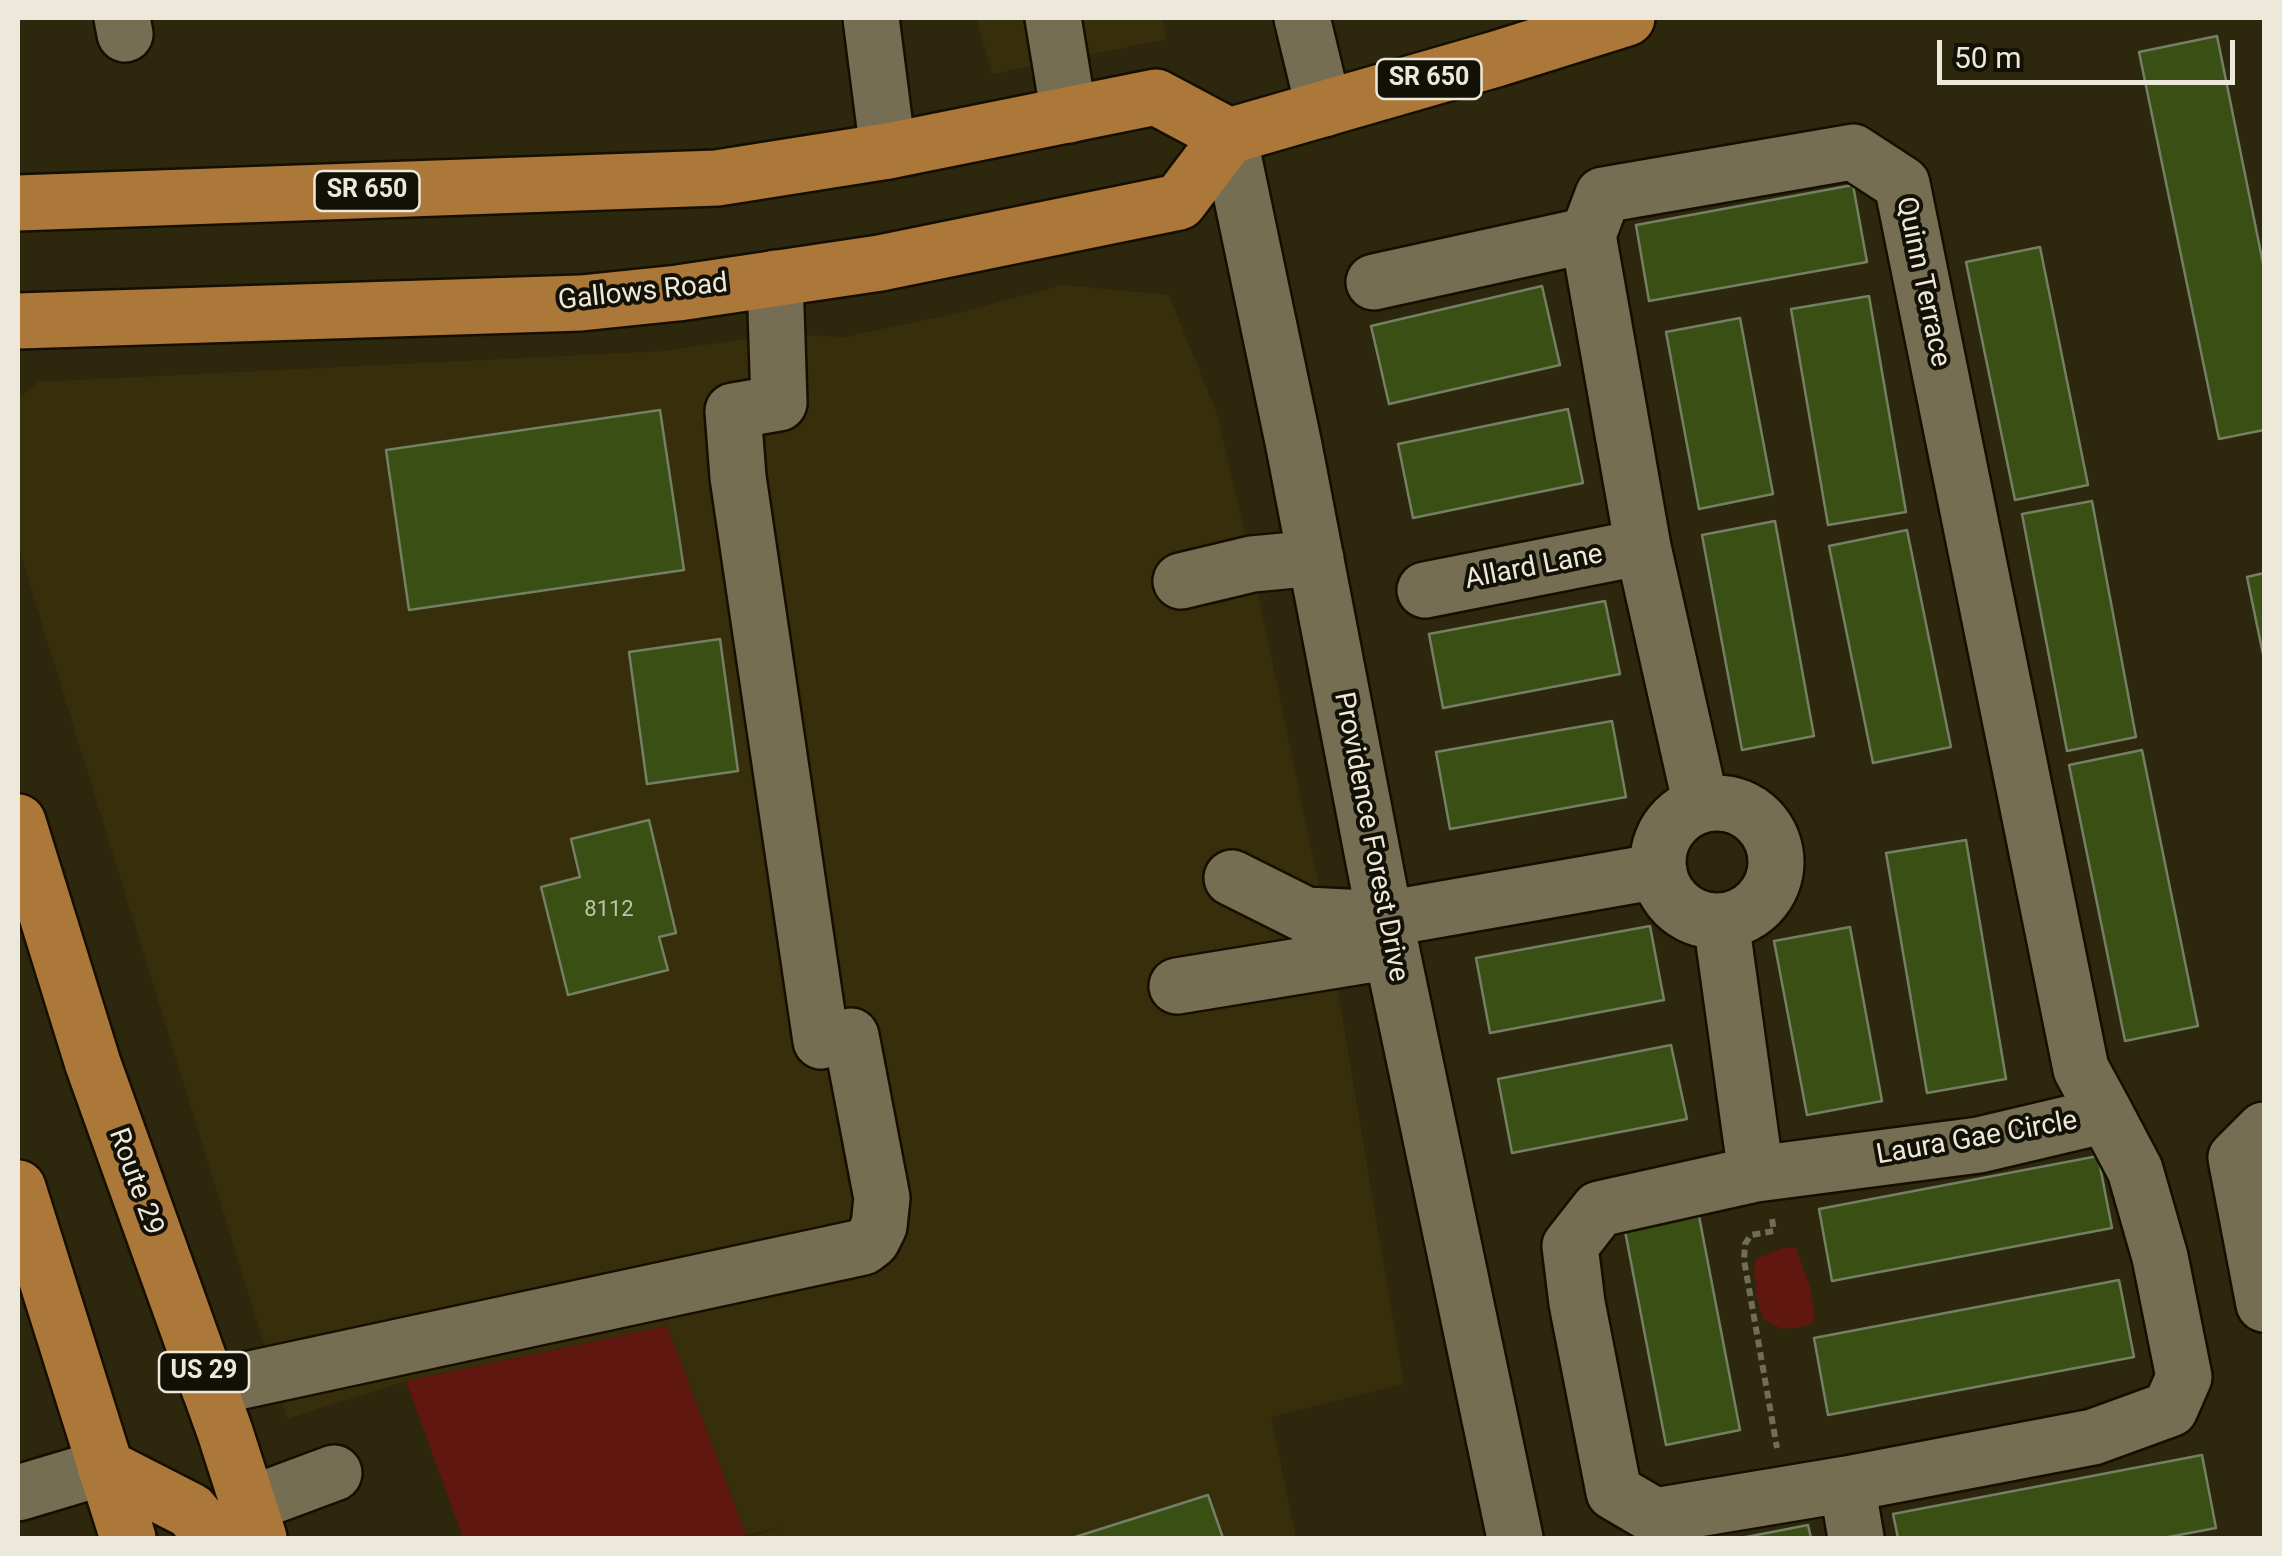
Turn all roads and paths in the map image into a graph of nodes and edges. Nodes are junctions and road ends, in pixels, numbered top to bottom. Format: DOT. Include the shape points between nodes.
graph roads {
  1 [pos="871,18"];
  2 [pos="1053,18"];
  3 [pos="1302,18"];
  4 [pos="1627,18"];
  5 [pos="1552,29"];
  6 [pos="1324,109"];
  7 [pos="1069,115"];
  8 [pos="1229,136"];
  9 [pos="888,151"];
  10 [pos="18,203"];
  11 [pos="1588,236"];
  12 [pos="775,278"];
  13 [pos="1374,282"];
  14 [pos="18,321"];
  15 [pos="1644,547"];
  16 [pos="1316,558"];
  17 [pos="1181,581"];
  18 [pos="1425,590"];
  19 [pos="1700,805"];
  20 [pos="18,822"];
  21 [pos="1659,871"];
  22 [pos="1232,878"];
  23 [pos="1721,921"];
  24 [pos="1388,935"];
  25 [pos="1177,986"];
  26 [pos="2106,1115"];
  27 [pos="2264,1130"];
  28 [pos="1760,1174"];
  29 [pos="18,1188"];
  30 [pos="33,1293"];
  31 [pos="2264,1304"];
  32 [pos="209,1388"];
  33 [pos="104,1467"];
  34 [pos="334,1472"];
  35 [pos="1847,1484"];
  36 [pos="18,1493"];
  37 [pos="1785,1494"];
  38 [pos="240,1528"];
  39 [pos="128,1538"];
  40 [pos="1516,1538"];
  41 [pos="1856,1538"];
  1 -- 9 [label="street"];
  2 -- 7 [label="street"];
  3 -- 6 [label="street"];
  4 -- 5 [label="main road, SR 650"];
  5 -- 6 [label="main road, SR 650"];
  6 -- 8 [label="main road, SR 650"];
  7 -- 8 [label="main road, SR 650" via="1156,97"];
  7 -- 9 [label="main road, SR 650"];
  8 -- 12 [label="main road, Gallows Road" via="1179,202"];
  8 -- 16 [label="street, Providence Forest Drive"];
  9 -- 10 [label="main road, SR 650" via="718,178"];
  11 -- 13 [label="street"];
  11 -- 15 [label="street"];
  11 -- 26 [label="street, Quinn Terrace" via="1603,195 1853,152 1902,184 2081,1069"];
  12 -- 14 [label="main road, Gallows Road" via="581,303"];
  12 -- 32 [label="street" via="779,403 733,411 738,477 836,1038 882,1198 872,1240"];
  15 -- 18 [label="street, Allard Lane"];
  15 -- 19 [label="street"];
  16 -- 17 [label="street"];
  16 -- 24 [label="street, Providence Forest Drive"];
  19 -- 21 [label="street" via="1663,838"];
  19 -- 23 [label="street" via="1740,807 1756,817 1776,851 1770,890 1757,906"];
  20 -- 32 [label="main road, Route 29 / US 29" via="93,1064"];
  21 -- 23 [label="street" via="1664,888 1688,913"];
  21 -- 24 [label="street"];
  22 -- 24 [label="street" via="1306,915"];
  23 -- 28 [label="street"];
  24 -- 25 [label="street"];
  24 -- 40 [label="street, Providence Forest Drive"];
  26 -- 28 [label="street, Laura Gae Circle" via="1979,1145"];
  26 -- 35 [label="street, Laura Gae Circle" via="2135,1170 2160,1257 2184,1377 2170,1410 2093,1437"];
  27 -- 31 [label="street" via="2236,1158"];
  28 -- 37 [label="path" via="1774,1231 1752,1235 1744,1260"];
  28 -- 37 [label="street, Laura Gae Circle" via="1599,1209 1570,1246 1614,1492 1655,1516"];
  29 -- 30 [label="main road"];
  30 -- 33 [label="main road"];
  32 -- 38 [label="main road, Route 29 / US 29"];
  33 -- 36 [label="street"];
  33 -- 38 [label="main road"];
  33 -- 39 [label="main road"];
  34 -- 38 [label="street"];
  35 -- 37 [label="street, Laura Gae Circle"];
  35 -- 41 [label="street"];
}
